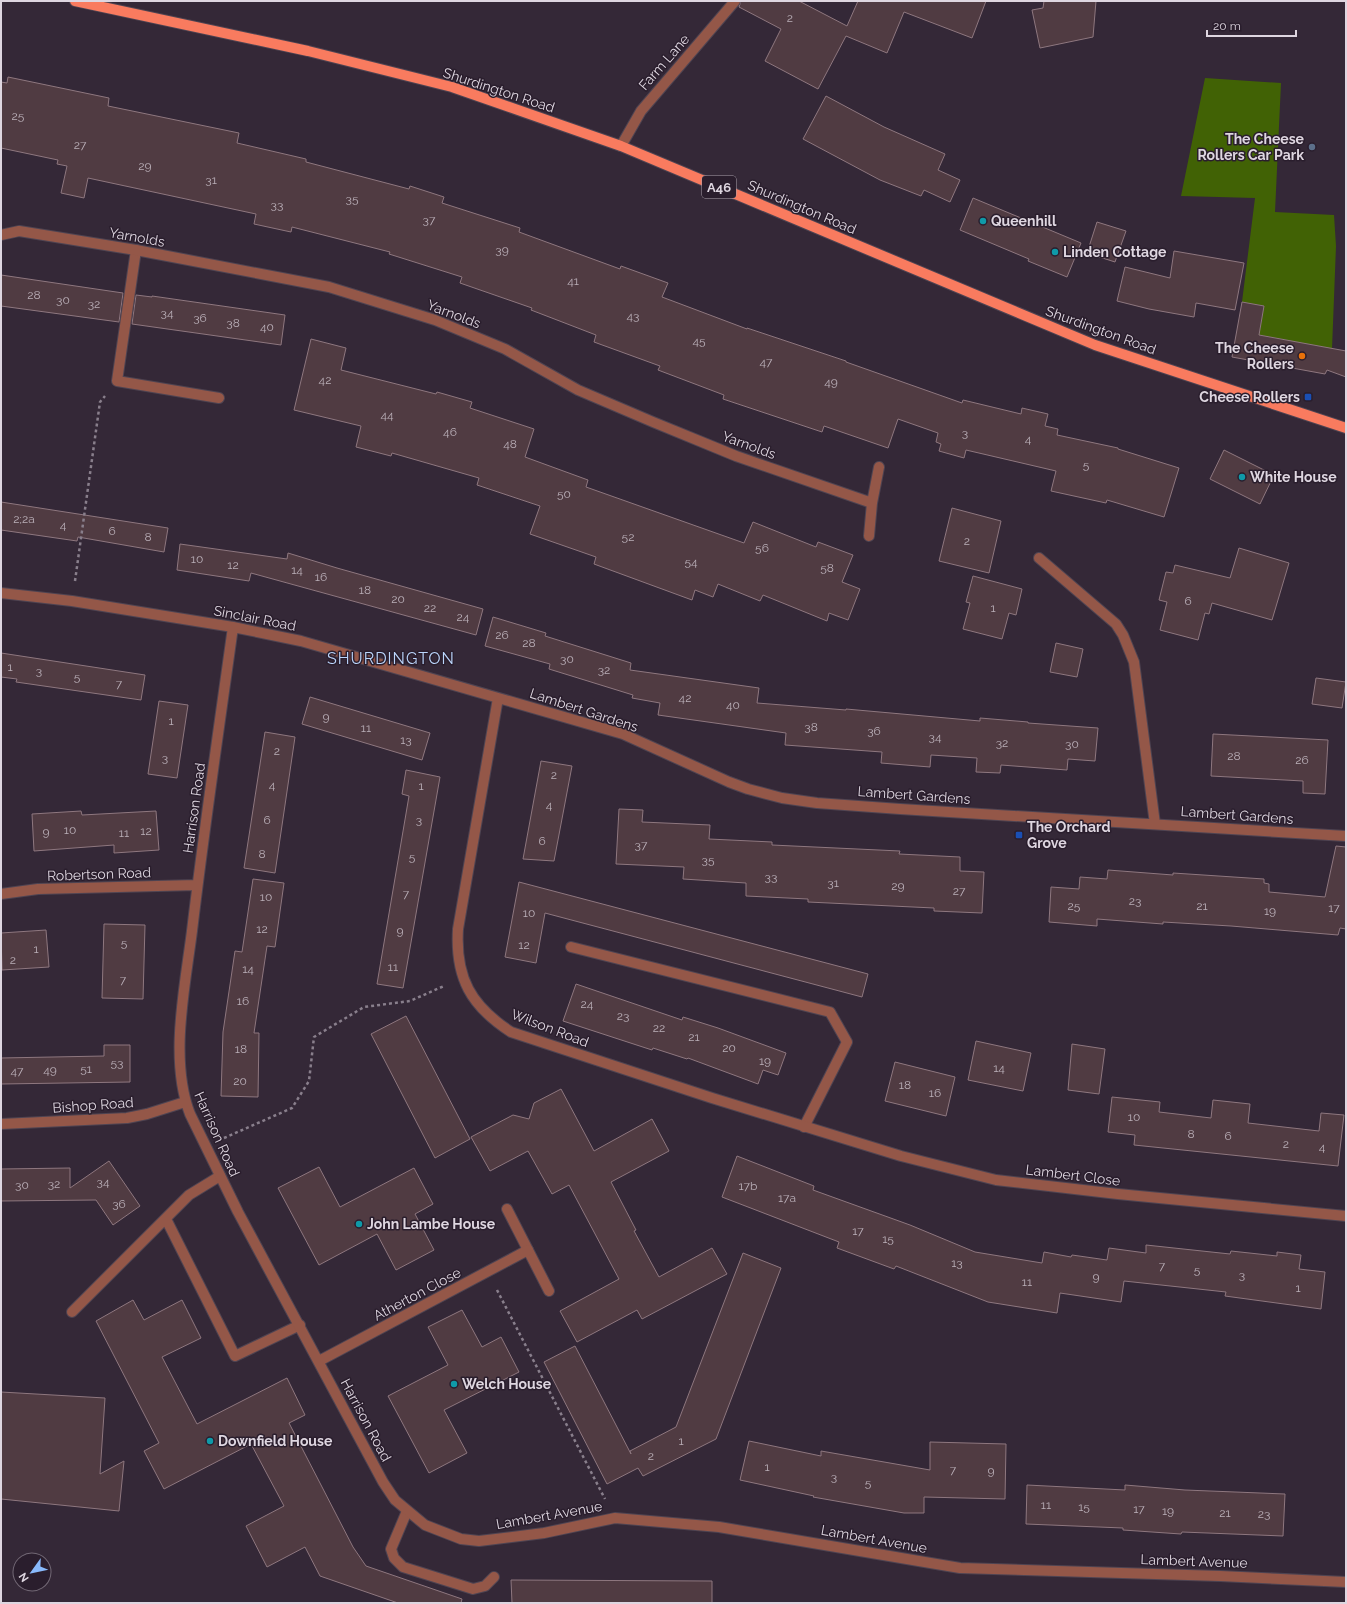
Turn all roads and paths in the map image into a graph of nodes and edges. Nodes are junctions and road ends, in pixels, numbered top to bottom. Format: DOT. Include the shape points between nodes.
graph roads {
  1 [pos="75,1"];
  2 [pos="735,1"];
  3 [pos="622,146"];
  4 [pos="1,235"];
  5 [pos="136,250"];
  6 [pos="117,381"];
  7 [pos="220,398"];
  8 [pos="1346,428"];
  9 [pos="879,467"];
  10 [pos="872,503"];
  11 [pos="869,536"];
  12 [pos="1039,558"];
  13 [pos="1,593"];
  14 [pos="72,602"];
  15 [pos="233,627"];
  16 [pos="498,698"];
  17 [pos="1155,824"];
  18 [pos="1346,836"];
  19 [pos="197,885"];
  20 [pos="1,894"];
  21 [pos="571,947"];
  22 [pos="463,977"];
  23 [pos="185,1102"];
  24 [pos="1,1124"];
  25 [pos="804,1127"];
  26 [pos="206,1146"];
  27 [pos="220,1176"];
  28 [pos="507,1209"];
  29 [pos="1346,1216"];
  30 [pos="166,1219"];
  31 [pos="528,1250"];
  32 [pos="487,1272"];
  33 [pos="549,1291"];
  34 [pos="72,1312"];
  35 [pos="300,1325"];
  36 [pos="319,1362"];
  37 [pos="407,1511"];
  38 [pos="615,1518"];
  39 [pos="494,1577"];
  40 [pos="1346,1582"];
  1 -- 3 [label="main road, Shurdington Road / A46" via="308,50 444,85"];
  2 -- 3 [label="street, Farm Lane" via="641,111"];
  3 -- 8 [label="main road, Shurdington Road / A46" via="1095,345"];
  4 -- 5 [label="street, Yarnolds" via="19,232"];
  5 -- 6 [label="street"];
  5 -- 10 [label="street, Yarnolds" via="328,288 434,320 505,349 578,390 653,422 736,456"];
  6 -- 7 [label="street"];
  6 -- 14 [label="path" via="100,402"];
  9 -- 10 [label="street"];
  10 -- 11 [label="street"];
  12 -- 17 [label="street" via="1107,615 1123,635 1129,648 1134,662"];
  13 -- 14 [label="street, Sinclair Road"];
  14 -- 15 [label="street, Sinclair Road"];
  15 -- 16 [label="street, Sinclair Road" via="301,641"];
  15 -- 19 [label="street, Harrison Road"];
  16 -- 17 [label="street, Lambert Gardens" via="623,734 729,782 782,798 900,809"];
  16 -- 22 [label="street, Wilson Road" via="458,929 457,946"];
  17 -- 18 [label="street, Lambert Gardens"];
  19 -- 20 [label="street, Robertson Road" via="38,889"];
  19 -- 23 [label="street, Harrison Road" via="180,1037 181,1082"];
  21 -- 25 [label="street" via="830,1012 847,1042"];
  22 -- 25 [label="street, Wilson Road" via="470,994 481,1009 512,1032"];
  22 -- 26 [label="path" via="410,1001 364,1007 314,1037 309,1081 292,1108"];
  23 -- 24 [label="street, Bishop Road" via="128,1118"];
  23 -- 26 [label="street, Harrison Road"];
  25 -- 29 [label="street, Lambert Close" via="900,1156 996,1180"];
  26 -- 27 [label="street, Harrison Road"];
  27 -- 30 [label="street" via="189,1195"];
  27 -- 35 [label="street, Harrison Road"];
  28 -- 31 [label="street"];
  30 -- 34 [label="street"];
  30 -- 35 [label="street" via="235,1356"];
  31 -- 32 [label="street, Atherton Close"];
  31 -- 33 [label="street"];
  32 -- 36 [label="street, Atherton Close"];
  32 -- 38 [label="path"];
  35 -- 36 [label="street, Harrison Road"];
  36 -- 37 [label="street, Harrison Road" via="383,1482 395,1500"];
  37 -- 38 [label="street, Lambert Avenue" via="425,1525 443,1533 479,1541 544,1533"];
  37 -- 39 [label="street" via="391,1549 394,1558 403,1566 473,1589 485,1586"];
  38 -- 40 [label="street, Lambert Avenue" via="719,1527 960,1568"];
}
